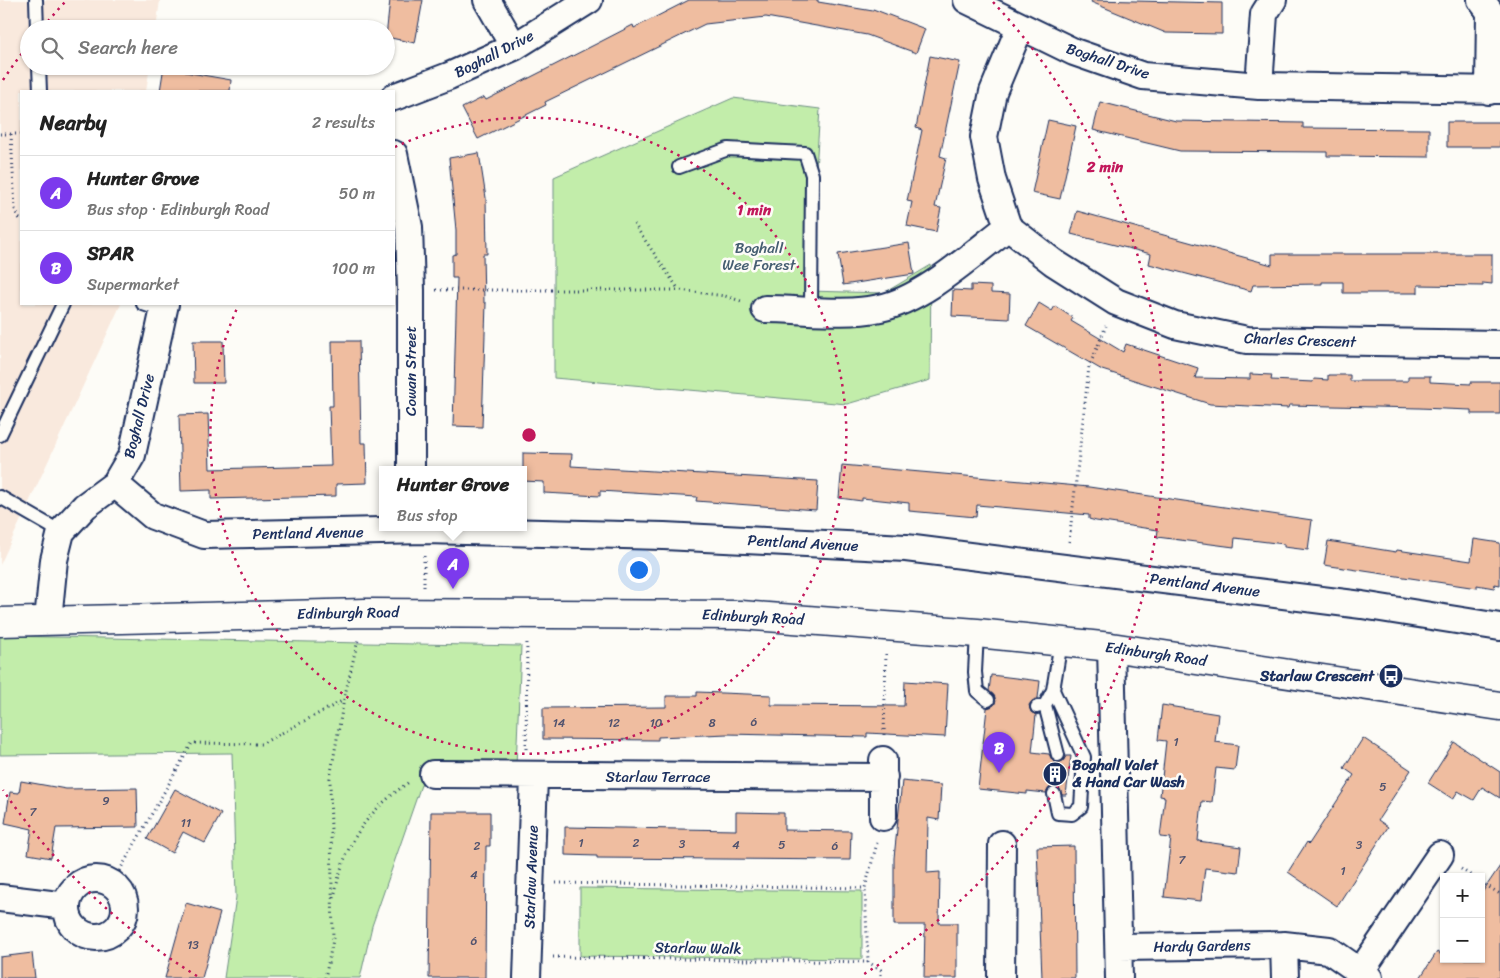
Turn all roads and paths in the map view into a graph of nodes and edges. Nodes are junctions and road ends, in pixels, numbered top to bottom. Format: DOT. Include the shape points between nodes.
graph roads {
  1 [pos="36,0"];
  2 [pos="487,0"];
  3 [pos="589,0"];
  4 [pos="967,0"];
  5 [pos="1273,0"];
  6 [pos="1481,0"];
  7 [pos="37,20"];
  8 [pos="1020,27"];
  9 [pos="514,47"];
  10 [pos="39,75"];
  11 [pos="1259,86"];
  12 [pos="40,90"];
  13 [pos="1494,90"];
  14 [pos="395,97"];
  15 [pos="0,134"];
  16 [pos="12,134"];
  17 [pos="20,134"];
  18 [pos="395,159"];
  19 [pos="679,167"];
  20 [pos="20,220"];
  21 [pos="634,224"];
  22 [pos="1008,228"];
  23 [pos="412,290"];
  24 [pos="680,290"];
  25 [pos="1116,302"];
  26 [pos="63,305"];
  27 [pos="157,306"];
  28 [pos="765,309"];
  29 [pos="811,310"];
  30 [pos="1500,344"];
  31 [pos="1,429"];
  32 [pos="411,466"];
  33 [pos="115,484"];
  34 [pos="0,497"];
  35 [pos="379,530"];
  36 [pos="415,531"];
  37 [pos="483,531"];
  38 [pos="61,532"];
  39 [pos="1066,568"];
  40 [pos="423,612"];
  41 [pos="528,612"];
  42 [pos="365,613"];
  43 [pos="48,620"];
  44 [pos="0,622"];
  45 [pos="886,625"];
  46 [pos="1500,627"];
  47 [pos="977,633"];
  48 [pos="1061,642"];
  49 [pos="1111,647"];
  50 [pos="1053,690"];
  51 [pos="344,700"];
  52 [pos="988,700"];
  53 [pos="1500,706"];
  54 [pos="1058,755"];
  55 [pos="884,768"];
  56 [pos="433,774"];
  57 [pos="530,776"];
  58 [pos="1054,794"];
  59 [pos="883,817"];
  60 [pos="1002,844"];
  61 [pos="1440,855"];
  62 [pos="530,883"];
  63 [pos="112,884"];
  64 [pos="1485,885"];
  65 [pos="865,888"];
  66 [pos="1500,894"];
  67 [pos="0,898"];
  68 [pos="67,906"];
  69 [pos="332,906"];
  70 [pos="1284,945"];
  71 [pos="1119,947"];
  72 [pos="868,962"];
  73 [pos="527,968"];
  74 [pos="1365,975"];
  75 [pos="325,978"];
  76 [pos="881,978"];
  77 [pos="1001,978"];
  78 [pos="1119,978"];
  79 [pos="1285,978"];
  1 -- 7 [label="lane"];
  2 -- 9 [label="street"];
  3 -- 9 [label="street, Boghall Drive"];
  4 -- 8 [label="street, Boghall Drive"];
  5 -- 11 [label="street" via="1264,14"];
  6 -- 13 [label="street, Boghall Drive" via="1490,12"];
  8 -- 11 [label="street, Boghall Drive" via="1074,52 1144,76"];
  8 -- 22 [label="street" via="993,92 984,137 992,179"];
  9 -- 14 [label="street, Boghall Drive"];
  10 -- 12 [label="lane"];
  11 -- 13 [label="street, Boghall Drive"];
  15 -- 16 [label="path"];
  16 -- 17 [label="path"];
  16 -- 20 [label="path" via="15,209"];
  18 -- 23 [label="street, Cowan Street" via="409,227"];
  19 -- 29 [label="lane" via="728,149 805,153 812,174"];
  21 -- 24 [label="path"];
  22 -- 25 [label="street, Charles Crescent" via="1053,262"];
  22 -- 29 [label="street" via="906,299 880,308 851,312"];
  23 -- 24 [label="path"];
  23 -- 32 [label="street, Cowan Street"];
  24 -- 28 [label="path" via="725,296"];
  25 -- 30 [label="street, Charles Crescent" via="1175,325 1247,340"];
  25 -- 39 [label="path" via="1089,366"];
  26 -- 31 [label="lane"];
  27 -- 33 [label="street, Boghall Drive" via="132,455"];
  28 -- 29 [label="street"];
  33 -- 35 [label="street, Pentland Avenue" via="153,516 204,535"];
  33 -- 38 [label="street, Boghall Drive" via="85,506"];
  34 -- 38 [label="lane"];
  36 -- 40 [label="path"];
  37 -- 39 [label="street, Pentland Avenue" via="906,548"];
  38 -- 43 [label="street, Boghall Drive" via="54,560"];
  39 -- 46 [label="street, Pentland Avenue" via="1362,605"];
  40 -- 41 [label="main road, Edinburgh Road"];
  40 -- 42 [label="main road, Edinburgh Road"];
  41 -- 45 [label="main road, Edinburgh Road" via="741,615"];
  41 -- 57 [label="path"];
  42 -- 43 [label="main road, Edinburgh Road"];
  42 -- 51 [label="path"];
  43 -- 44 [label="main road, Edinburgh Road"];
  45 -- 47 [label="main road, Edinburgh Road"];
  45 -- 55 [label="path"];
  47 -- 48 [label="main road, Edinburgh Road"];
  47 -- 52 [label="lane" via="977,691"];
  48 -- 49 [label="main road, Edinburgh Road"];
  48 -- 50 [label="lane"];
  49 -- 53 [label="main road, Edinburgh Road"];
  49 -- 71 [label="street"];
  50 -- 54 [label="lane" via="1041,706"];
  50 -- 58 [label="lane" via="1084,757 1081,807 1072,814 1058,812"];
  51 -- 63 [label="path" via="261,744 192,743"];
  51 -- 69 [label="path" via="330,778"];
  55 -- 57 [label="street, Starlaw Terrace"];
  55 -- 59 [label="street"];
  56 -- 57 [label="street, Starlaw Terrace"];
  56 -- 69 [label="path" via="412,780 391,795 357,831 344,856"];
  57 -- 62 [label="street, Starlaw Avenue"];
  59 -- 65 [label="path"];
  60 -- 77 [label="street"];
  61 -- 74 [label="street, Hardy Gardens"];
  62 -- 65 [label="path"];
  62 -- 73 [label="street, Starlaw Avenue"];
  63 -- 68 [label="street" via="103,880 83,882 75,888"];
  63 -- 68 [label="street" via="119,890 125,908 124,917 112,932 95,937 78,930 72,924"];
  64 -- 66 [label="path"];
  65 -- 72 [label="path"];
  67 -- 68 [label="street"];
  69 -- 75 [label="path" via="333,940"];
  70 -- 71 [label="street, Hardy Gardens"];
  70 -- 74 [label="street, Hardy Gardens" via="1330,950"];
  70 -- 79 [label="street"];
  71 -- 78 [label="street"];
  72 -- 73 [label="path, Starlaw Walk"];
  72 -- 76 [label="path" via="881,970"];
}
